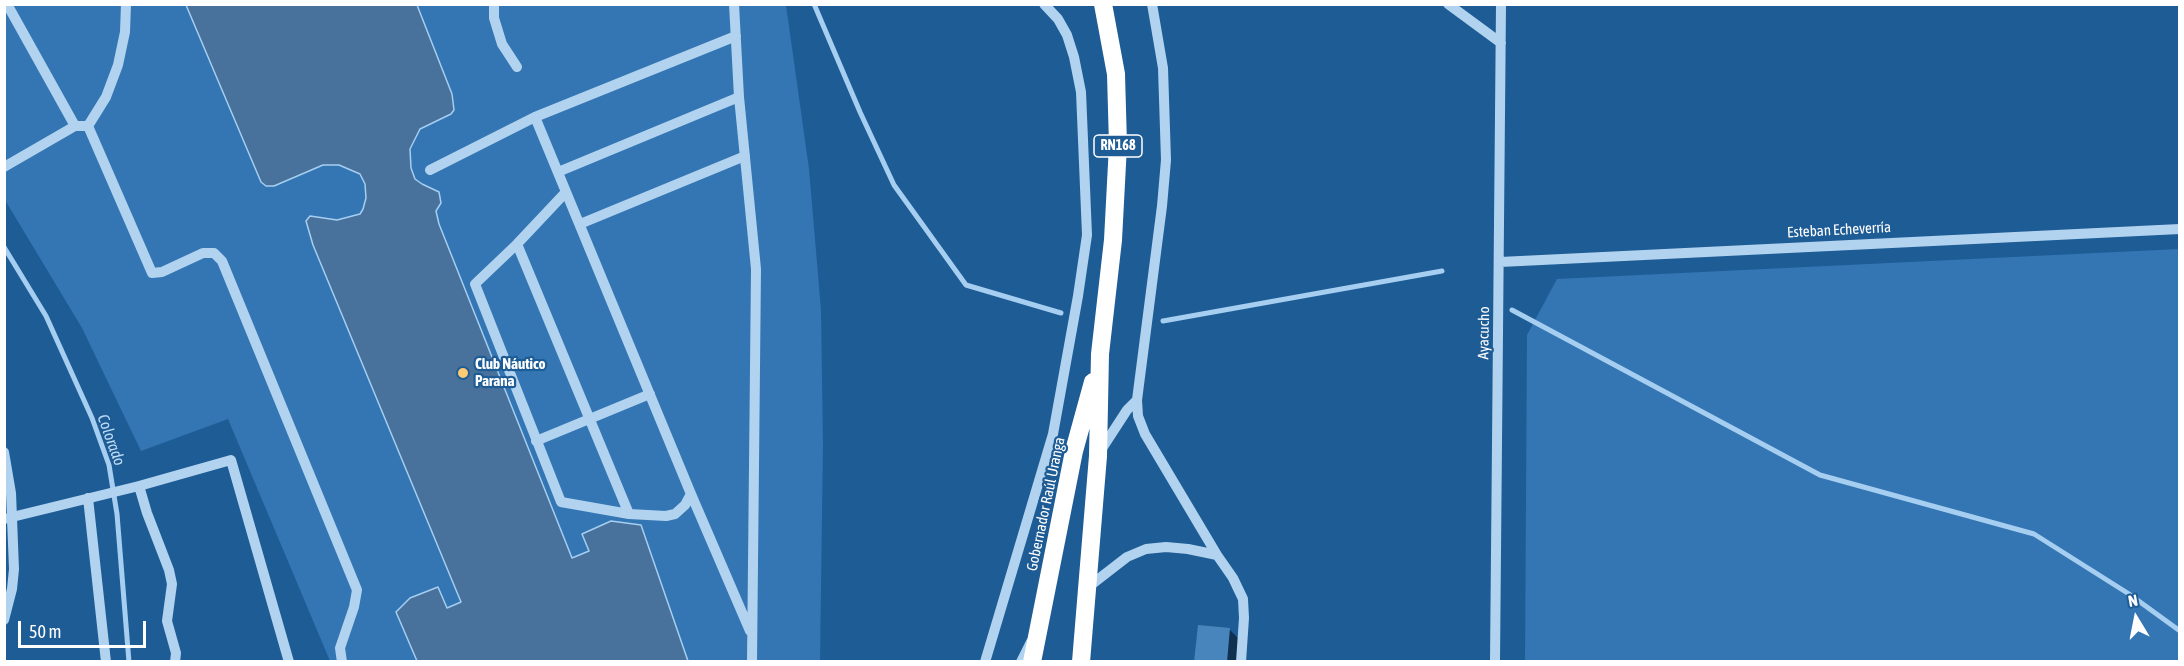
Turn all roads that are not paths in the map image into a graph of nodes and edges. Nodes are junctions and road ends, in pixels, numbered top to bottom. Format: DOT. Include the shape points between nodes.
graph roads {
  1 [pos="7,4"];
  2 [pos="126,4"];
  3 [pos="494,4"];
  4 [pos="734,4"];
  5 [pos="1044,4"];
  6 [pos="1103,4"];
  7 [pos="1152,4"];
  8 [pos="1448,4"];
  9 [pos="1501,4"];
  10 [pos="736,36"];
  11 [pos="1501,42"];
  12 [pos="517,67"];
  13 [pos="739,97"];
  14 [pos="535,117"];
  15 [pos="75,126"];
  16 [pos="88,126"];
  17 [pos="745,156"];
  18 [pos="4,167"];
  19 [pos="430,170"];
  20 [pos="558,172"];
  21 [pos="566,192"];
  22 [pos="580,224"];
  23 [pos="2180,229"];
  24 [pos="517,244"];
  25 [pos="1500,262"];
  26 [pos="1100,354"];
  27 [pos="650,394"];
  28 [pos="1137,400"];
  29 [pos="590,419"];
  30 [pos="536,441"];
  31 [pos="4,452"];
  32 [pos="1098,456"];
  33 [pos="140,486"];
  34 [pos="691,494"];
  35 [pos="88,498"];
  36 [pos="629,514"];
  37 [pos="8,519"];
  38 [pos="1217,555"];
  39 [pos="1087,588"];
  40 [pos="4,620"];
  41 [pos="1039,626"];
  42 [pos="752,636"];
  43 [pos="106,662"];
  44 [pos="175,662"];
  45 [pos="289,662"];
  46 [pos="342,662"];
  47 [pos="752,662"];
  48 [pos="985,662"];
  49 [pos="1021,662"];
  50 [pos="1032,662"];
  51 [pos="1081,662"];
  52 [pos="1240,662"];
  53 [pos="1495,662"];
  1 -- 15 [label="street"];
  2 -- 16 [label="street" via="118,65 106,97"];
  3 -- 12 [label="street" via="502,44"];
  4 -- 10 [label="street"];
  5 -- 48 [label="street" via="1067,35 1081,92 1087,235 1053,434"];
  6 -- 26 [label="highway, Gobernador Raúl Uranga / RN168" via="1118,108 1116,194"];
  7 -- 28 [label="street" via="1163,68 1166,160"];
  8 -- 11 [label="street"];
  9 -- 11 [label="street, Ayacucho"];
  10 -- 13 [label="street"];
  10 -- 14 [label="street"];
  11 -- 25 [label="street, Ayacucho"];
  13 -- 17 [label="street"];
  13 -- 20 [label="street"];
  14 -- 19 [label="street"];
  14 -- 20 [label="street"];
  15 -- 16 [label="street"];
  15 -- 18 [label="street"];
  16 -- 46 [label="street" via="152,273 203,253 214,253 222,261 357,590 340,648"];
  17 -- 22 [label="street"];
  17 -- 42 [label="street" via="756,269"];
  20 -- 21 [label="street"];
  21 -- 22 [label="street"];
  21 -- 24 [label="street"];
  22 -- 27 [label="street"];
  23 -- 25 [label="street, Esteban Echeverría"];
  24 -- 29 [label="street"];
  24 -- 30 [label="street" via="475,284"];
  25 -- 53 [label="street, Ayacucho"];
  26 -- 32 [label="highway, Gobernador Raúl Uranga / RN168"];
  26 -- 41 [label="highway, Gobernador Raúl Uranga / RN168" via="1074,451"];
  27 -- 29 [label="street"];
  27 -- 34 [label="street"];
  28 -- 32 [label="street" via="1126,410"];
  28 -- 38 [label="street" via="1145,434"];
  29 -- 30 [label="street"];
  29 -- 36 [label="street"];
  30 -- 36 [label="street" via="561,502"];
  31 -- 37 [label="street" via="11,493"];
  32 -- 39 [label="highway, Gobernador Raúl Uranga / RN168"];
  33 -- 35 [label="street"];
  33 -- 44 [label="street" via="170,570 168,621"];
  33 -- 45 [label="street" via="231,460"];
  34 -- 36 [label="street" via="675,514"];
  34 -- 42 [label="street"];
  35 -- 37 [label="street"];
  35 -- 43 [label="street"];
  37 -- 40 [label="street" via="14,569"];
  38 -- 39 [label="street" via="1177,548 1146,549 1127,557"];
  38 -- 52 [label="street" via="1243,599"];
  39 -- 51 [label="highway, Gobernador Raúl Uranga / RN168"];
  41 -- 49 [label="street"];
  41 -- 50 [label="highway, Gobernador Raúl Uranga / RN168"];
  42 -- 47 [label="street"];
}
